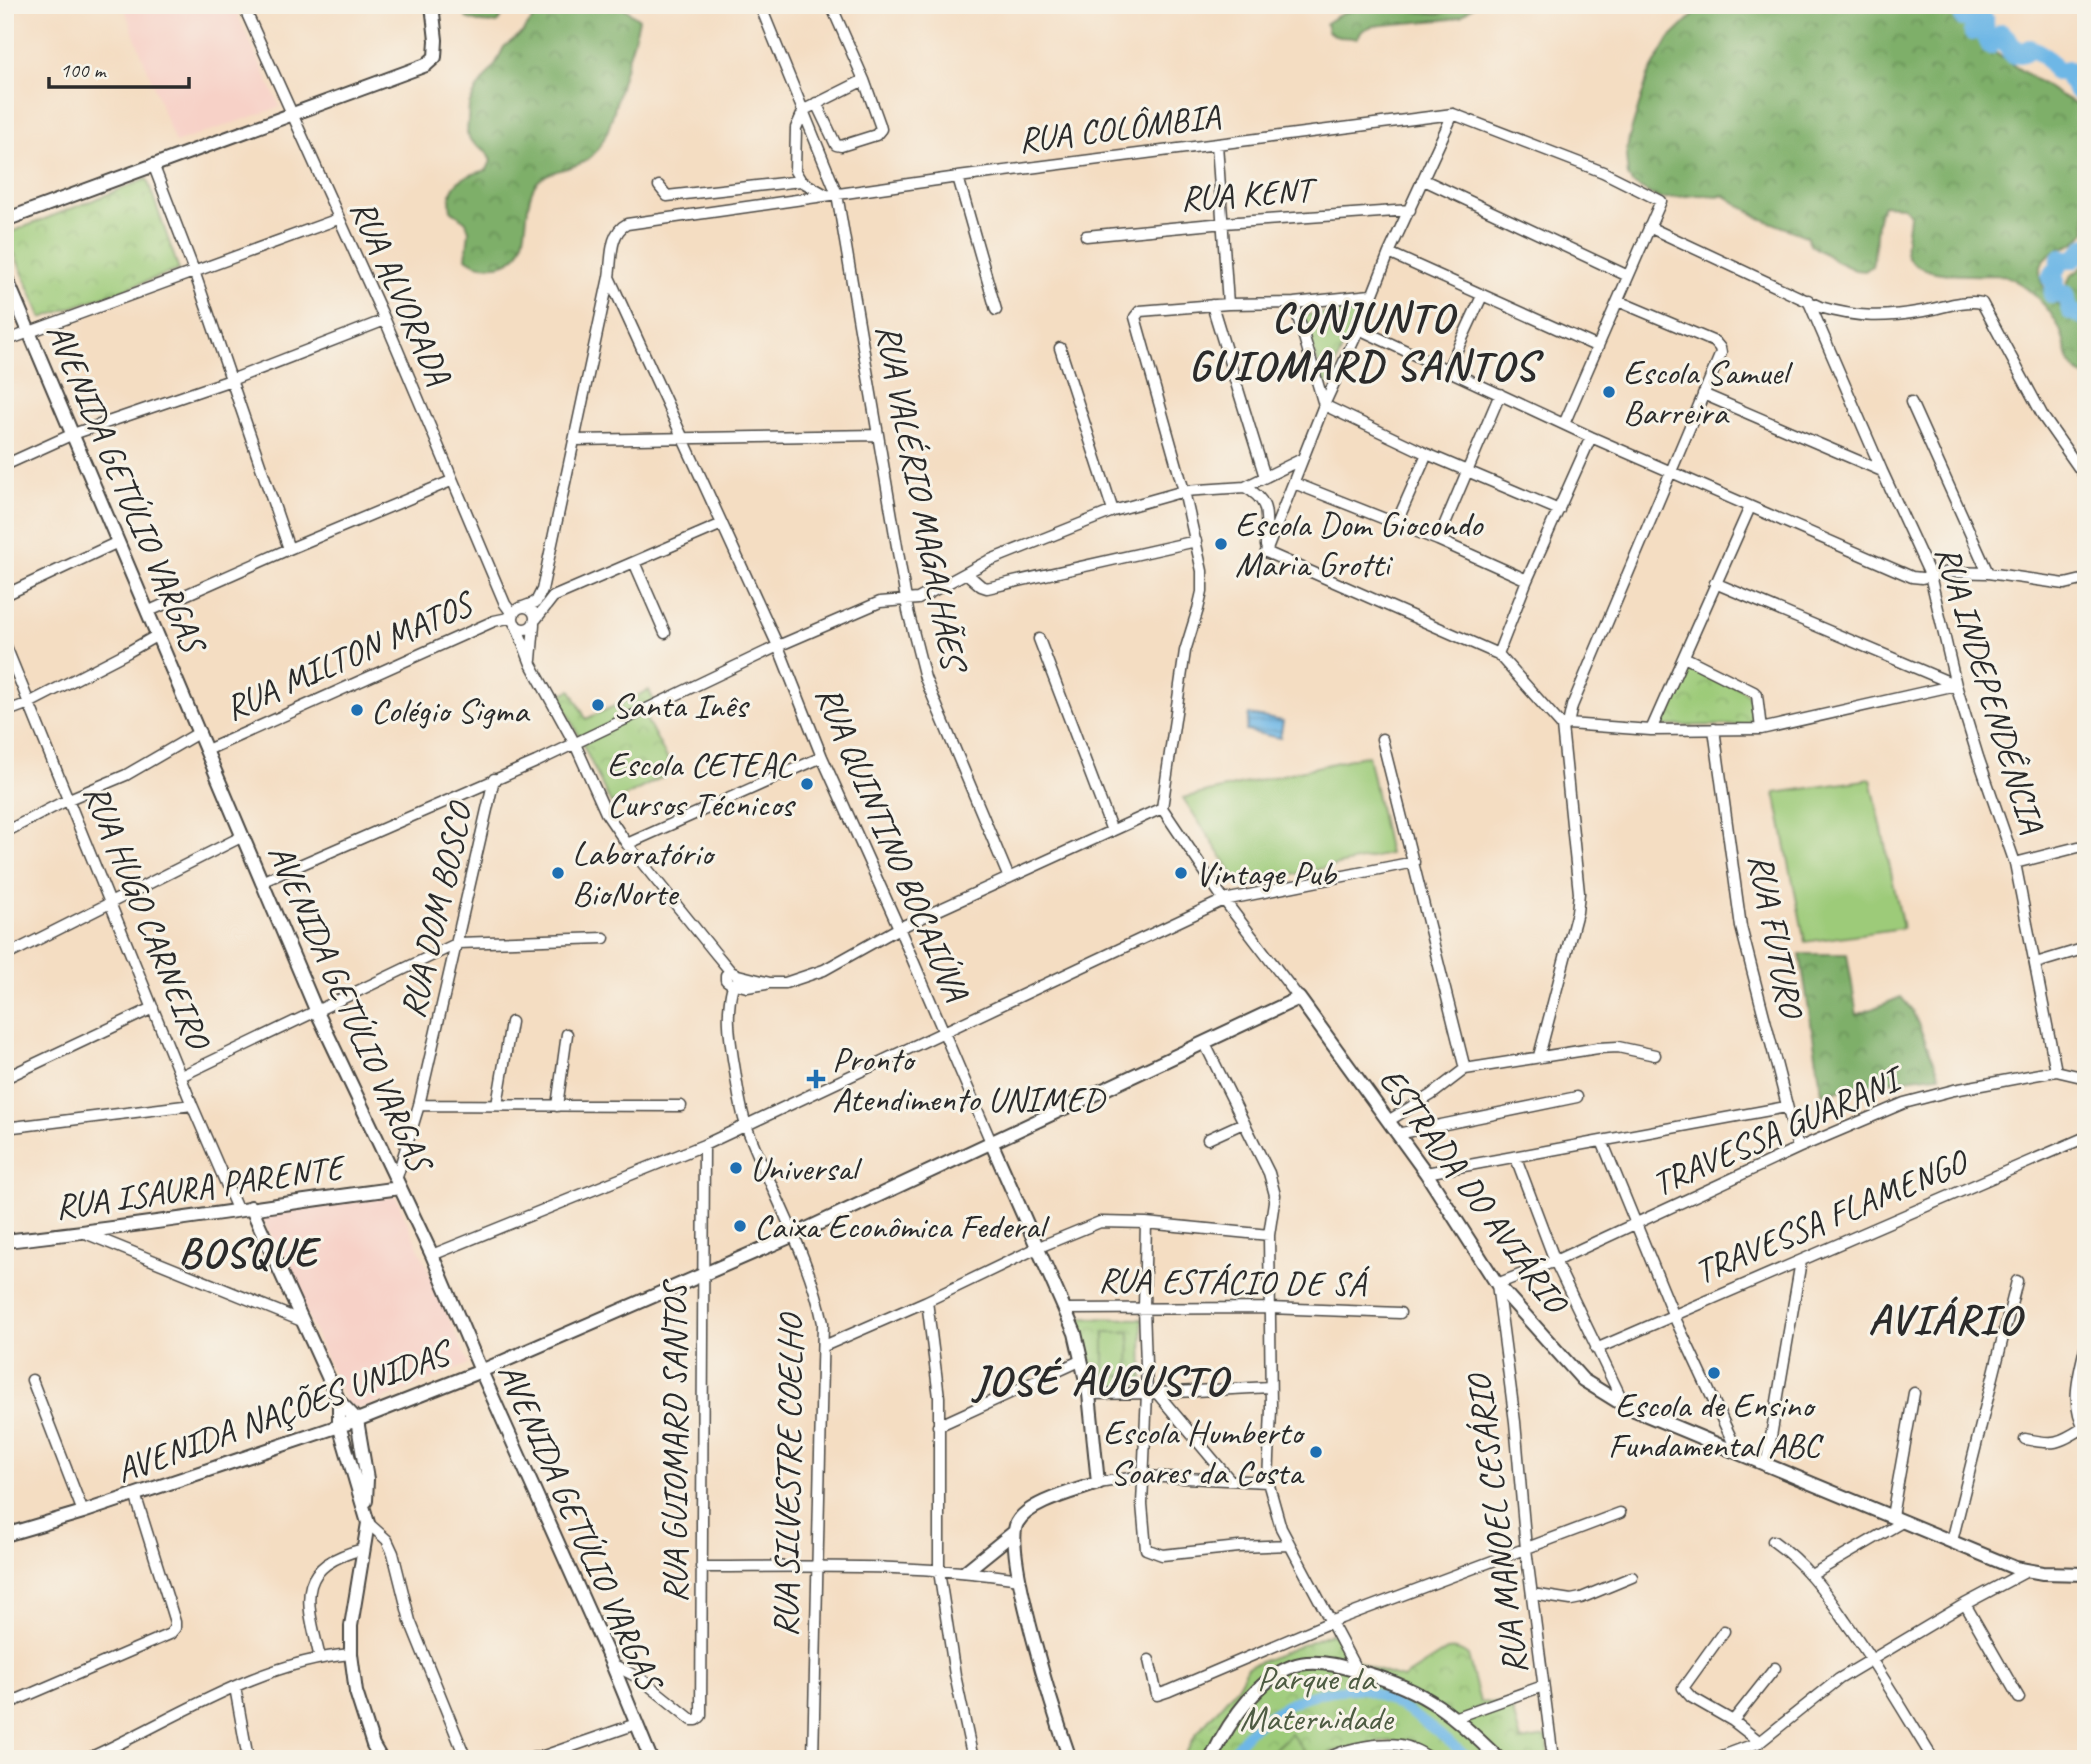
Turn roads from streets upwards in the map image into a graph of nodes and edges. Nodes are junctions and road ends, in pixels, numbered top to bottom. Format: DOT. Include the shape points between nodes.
graph roads {
  1 [pos="243,5"];
  2 [pos="432,5"];
  3 [pos="760,5"];
  4 [pos="831,5"];
  5 [pos="864,80"];
  6 [pos="816,103"];
  7 [pos="804,110"];
  8 [pos="1453,114"];
  9 [pos="292,115"];
  10 [pos="1217,144"];
  11 [pos="153,164"];
  12 [pos="958,177"];
  13 [pos="1424,180"];
  14 [pos="801,181"];
  15 [pos="659,186"];
  16 [pos="832,195"];
  17 [pos="1410,210"];
  18 [pos="338,219"];
  19 [pos="5,220"];
  20 [pos="1224,223"];
  21 [pos="1649,227"];
  22 [pos="1086,236"];
  23 [pos="1389,253"];
  24 [pos="194,271"];
  25 [pos="5,275"];
  26 [pos="1628,276"];
  27 [pos="609,277"];
  28 [pos="1371,295"];
  29 [pos="1482,296"];
  30 [pos="1618,300"];
  31 [pos="1808,300"];
  32 [pos="1294,303"];
  33 [pos="1228,304"];
  34 [pos="1212,305"];
  35 [pos="996,310"];
  36 [pos="385,320"];
  37 [pos="1359,329"];
  38 [pos="30,331"];
  39 [pos="5,341"];
  40 [pos="1598,347"];
  41 [pos="1060,348"];
  42 [pos="1448,369"];
  43 [pos="231,380"];
  44 [pos="1500,394"];
  45 [pos="1703,394"];
  46 [pos="1912,402"];
  47 [pos="1324,405"];
  48 [pos="1564,424"];
  49 [pos="73,434"];
  50 [pos="877,435"];
  51 [pos="683,437"];
  52 [pos="1591,437"];
  53 [pos="575,440"];
  54 [pos="1427,454"];
  55 [pos="1302,459"];
  56 [pos="5,465"];
  57 [pos="1671,470"];
  58 [pos="1468,471"];
  59 [pos="1882,471"];
  60 [pos="1265,477"];
  61 [pos="2086,478"];
  62 [pos="451,481"];
  63 [pos="1294,483"];
  64 [pos="1245,487"];
  65 [pos="1184,491"];
  66 [pos="1265,506"];
  67 [pos="1750,507"];
  68 [pos="1284,508"];
  69 [pos="1559,510"];
  70 [pos="1114,511"];
  71 [pos="722,523"];
  72 [pos="1396,523"];
  73 [pos="1437,540"];
  74 [pos="1196,541"];
  75 [pos="118,542"];
  76 [pos="289,549"];
  77 [pos="1266,552"];
  78 [pos="634,562"];
  79 [pos="966,573"];
  80 [pos="1988,573"];
  81 [pos="1930,575"];
  82 [pos="2086,579"];
  83 [pos="1527,580"];
  84 [pos="1715,583"];
  85 [pos="547,594"];
  86 [pos="5,595"];
  87 [pos="907,600"];
  88 [pos="147,612"];
  89 [pos="517,615"];
  90 [pos="535,622"];
  91 [pos="665,633"];
  92 [pos="156,636"];
  93 [pos="1039,639"];
  94 [pos="5,644"];
  95 [pos="778,646"];
  96 [pos="1498,654"];
  97 [pos="1684,657"];
  98 [pos="531,664"];
  99 [pos="1956,685"];
  100 [pos="29,703"];
  101 [pos="5,712"];
  102 [pos="1565,725"];
  103 [pos="1761,729"];
  104 [pos="1651,730"];
  105 [pos="1714,730"];
  106 [pos="200,732"];
  107 [pos="1382,739"];
  108 [pos="575,744"];
  109 [pos="207,750"];
  110 [pos="822,757"];
  111 [pos="494,779"];
  112 [pos="69,799"];
  113 [pos="1162,808"];
  114 [pos="1112,831"];
  115 [pos="5,832"];
  116 [pos="243,836"];
  117 [pos="627,844"];
  118 [pos="2086,845"];
  119 [pos="1414,862"];
  120 [pos="2015,863"];
  121 [pos="1009,878"];
  122 [pos="261,882"];
  123 [pos="1224,901"];
  124 [pos="110,903"];
  125 [pos="899,928"];
  126 [pos="604,938"];
  127 [pos="458,943"];
  128 [pos="2086,948"];
  129 [pos="5,956"];
  130 [pos="2036,964"];
  131 [pos="731,979"];
  132 [pos="1300,998"];
  133 [pos="153,1008"];
  134 [pos="316,1010"];
  135 [pos="511,1022"];
  136 [pos="567,1034"];
  137 [pos="944,1034"];
  138 [pos="1205,1044"];
  139 [pos="1655,1055"];
  140 [pos="1539,1056"];
  141 [pos="1465,1069"];
  142 [pos="2056,1071"];
  143 [pos="181,1076"];
  144 [pos="5,1078"];
  145 [pos="2086,1078"];
  146 [pos="1577,1097"];
  147 [pos="192,1105"];
  148 [pos="419,1105"];
  149 [pos="497,1105"];
  150 [pos="557,1106"];
  151 [pos="681,1106"];
  152 [pos="1786,1107"];
  153 [pos="1388,1121"];
  154 [pos="1243,1122"];
  155 [pos="746,1125"];
  156 [pos="5,1128"];
  157 [pos="1397,1134"];
  158 [pos="2086,1137"];
  159 [pos="1209,1139"];
  160 [pos="1602,1141"];
  161 [pos="991,1142"];
  162 [pos="704,1145"];
  163 [pos="1798,1148"];
  164 [pos="1516,1158"];
  165 [pos="1426,1173"];
  166 [pos="398,1182"];
  167 [pos="244,1208"];
  168 [pos="1146,1223"];
  169 [pos="1635,1225"];
  170 [pos="85,1233"];
  171 [pos="794,1235"];
  172 [pos="1269,1235"];
  173 [pos="5,1241"];
  174 [pos="1038,1247"];
  175 [pos="432,1255"];
  176 [pos="1555,1261"];
  177 [pos="1801,1261"];
  178 [pos="702,1275"];
  179 [pos="2017,1281"];
  180 [pos="1497,1284"];
  181 [pos="927,1301"];
  182 [pos="1144,1308"];
  183 [pos="1270,1308"];
  184 [pos="1064,1309"];
  185 [pos="1400,1313"];
  186 [pos="1673,1314"];
  187 [pos="302,1321"];
  188 [pos="2086,1344"];
  189 [pos="824,1346"];
  190 [pos="1596,1349"];
  191 [pos="1082,1360"];
  192 [pos="481,1371"];
  193 [pos="32,1380"];
  194 [pos="1270,1387"];
  195 [pos="1152,1393"];
  196 [pos="1914,1393"];
  197 [pos="1089,1394"];
  198 [pos="339,1401"];
  199 [pos="1625,1405"];
  200 [pos="357,1420"];
  201 [pos="340,1425"];
  202 [pos="938,1426"];
  203 [pos="2085,1430"];
  204 [pos="2025,1439"];
  205 [pos="1738,1453"];
  206 [pos="1766,1466"];
  207 [pos="1143,1476"];
  208 [pos="1230,1480"];
  209 [pos="1268,1482"];
  210 [pos="1098,1483"];
  211 [pos="135,1494"];
  212 [pos="365,1509"];
  213 [pos="83,1512"];
  214 [pos="1620,1513"];
  215 [pos="1898,1518"];
  216 [pos="368,1523"];
  217 [pos="1013,1533"];
  218 [pos="5,1535"];
  219 [pos="1773,1541"];
  220 [pos="1952,1541"];
  221 [pos="1290,1545"];
  222 [pos="363,1549"];
  223 [pos="1526,1549"];
  224 [pos="701,1567"];
  225 [pos="817,1567"];
  226 [pos="939,1571"];
  227 [pos="966,1571"];
  228 [pos="2027,1571"];
  229 [pos="1813,1574"];
  230 [pos="2086,1574"];
  231 [pos="2067,1575"];
  232 [pos="1632,1577"];
  233 [pos="1020,1579"];
  234 [pos="2086,1583"];
  235 [pos="1532,1594"];
  236 [pos="1965,1604"];
  237 [pos="1333,1621"];
  238 [pos="1724,1631"];
  239 [pos="351,1654"];
  240 [pos="320,1658"];
  241 [pos="1873,1659"];
  242 [pos="1149,1660"];
  243 [pos="612,1664"];
  244 [pos="1774,1668"];
  245 [pos="1357,1671"];
  246 [pos="1543,1686"];
  247 [pos="235,1687"];
  248 [pos="2019,1698"];
  249 [pos="5,1705"];
  250 [pos="1456,1717"];
  251 [pos="1733,1721"];
  252 [pos="636,1724"];
  253 [pos="1760,1742"];
  254 [pos="111,1754"];
  255 [pos="537,1758"];
  256 [pos="86,1759"];
  257 [pos="248,1759"];
  258 [pos="381,1759"];
  259 [pos="466,1759"];
  260 [pos="651,1759"];
  261 [pos="813,1759"];
  262 [pos="973,1759"];
  263 [pos="1070,1759"];
  264 [pos="1211,1759"];
  265 [pos="1332,1759"];
  266 [pos="1432,1759"];
  267 [pos="1499,1759"];
  268 [pos="1553,1759"];
  269 [pos="1714,1759"];
  270 [pos="1933,1759"];
  1 -- 9 [label="street, RUA ALVORADA"];
  2 -- 9 [label="street" via="435,57 426,65"];
  3 -- 7 [label="street, RUA VALÉRIO MAGALHÃES"];
  4 -- 5 [label="street"];
  5 -- 6 [label="street"];
  5 -- 6 [label="street" via="881,129 876,135 836,145"];
  6 -- 7 [label="street"];
  7 -- 14 [label="street" via="796,128 794,159"];
  7 -- 16 [label="street, RUA VALÉRIO MAGALHÃES"];
  8 -- 10 [label="street, RUA COLÔMBIA"];
  8 -- 13 [label="street"];
  8 -- 21 [label="street, RUA COLÔMBIA" via="1602,172 1661,201"];
  9 -- 11 [label="street"];
  9 -- 18 [label="street, RUA ALVORADA"];
  10 -- 12 [label="street, RUA COLÔMBIA"];
  10 -- 20 [label="street"];
  11 -- 19 [label="street"];
  11 -- 24 [label="street"];
  12 -- 16 [label="street, RUA COLÔMBIA"];
  12 -- 35 [label="street"];
  13 -- 17 [label="street"];
  13 -- 26 [label="street"];
  14 -- 15 [label="street" via="667,196"];
  14 -- 16 [label="street"];
  16 -- 27 [label="street, RUA COLÔMBIA" via="627,225 615,235"];
  16 -- 50 [label="street, RUA VALÉRIO MAGALHÃES"];
  17 -- 20 [label="street, RUA KENT"];
  17 -- 23 [label="street"];
  18 -- 24 [label="street"];
  18 -- 36 [label="street, RUA ALVORADA"];
  20 -- 22 [label="street, RUA KENT"];
  20 -- 33 [label="street"];
  21 -- 26 [label="street"];
  21 -- 31 [label="street"];
  23 -- 28 [label="street"];
  23 -- 29 [label="street"];
  24 -- 38 [label="street"];
  24 -- 43 [label="street"];
  25 -- 38 [label="street, AVENIDA GETÚLIO VARGAS"];
  26 -- 30 [label="street"];
  27 -- 51 [label="street, RUA QUINTINO BOCAIÚVA"];
  27 -- 53 [label="street"];
  28 -- 32 [label="street"];
  28 -- 37 [label="street"];
  29 -- 40 [label="street"];
  29 -- 42 [label="street"];
  30 -- 40 [label="street"];
  30 -- 45 [label="street" via="1716,342 1720,357"];
  31 -- 59 [label="street, RUA INDEPENDÊNCIA"];
  31 -- 61 [label="street" via="1860,317 1982,303 2044,418"];
  32 -- 33 [label="street"];
  32 -- 47 [label="street"];
  33 -- 34 [label="street"];
  34 -- 60 [label="street"];
  34 -- 65 [label="street" via="1136,313"];
  36 -- 43 [label="street"];
  36 -- 62 [label="street, RUA ALVORADA"];
  37 -- 42 [label="street"];
  37 -- 47 [label="street"];
  38 -- 39 [label="street"];
  38 -- 49 [label="street, AVENIDA GETÚLIO VARGAS"];
  40 -- 48 [label="street"];
  41 -- 70 [label="street"];
  42 -- 44 [label="street"];
  43 -- 49 [label="street"];
  43 -- 76 [label="street"];
  44 -- 48 [label="street"];
  44 -- 58 [label="street"];
  45 -- 57 [label="street"];
  45 -- 59 [label="street"];
  46 -- 80 [label="street"];
  47 -- 54 [label="street"];
  47 -- 55 [label="street"];
  48 -- 52 [label="street"];
  49 -- 56 [label="street"];
  49 -- 75 [label="street, AVENIDA GETÚLIO VARGAS"];
  50 -- 51 [label="street"];
  50 -- 87 [label="street, RUA VALÉRIO MAGALHÃES"];
  51 -- 53 [label="street"];
  51 -- 71 [label="street, RUA QUINTINO BOCAIÚVA"];
  52 -- 57 [label="street"];
  52 -- 69 [label="street"];
  53 -- 85 [label="street"];
  54 -- 58 [label="street"];
  54 -- 72 [label="street"];
  55 -- 60 [label="street"];
  55 -- 63 [label="street"];
  57 -- 67 [label="street"];
  57 -- 102 [label="street"];
  58 -- 69 [label="street"];
  58 -- 73 [label="street"];
  59 -- 81 [label="street, RUA INDEPENDÊNCIA"];
  60 -- 64 [label="street"];
  62 -- 76 [label="street"];
  62 -- 89 [label="street, RUA ALVORADA" via="505,604"];
  63 -- 68 [label="street"];
  63 -- 72 [label="street"];
  64 -- 65 [label="street"];
  64 -- 66 [label="street" via="1259,495"];
  65 -- 70 [label="street"];
  65 -- 74 [label="street"];
  66 -- 68 [label="street"];
  66 -- 77 [label="street"];
  67 -- 81 [label="street" via="1912,577"];
  67 -- 84 [label="street"];
  68 -- 77 [label="street"];
  69 -- 83 [label="street"];
  70 -- 79 [label="street"];
  71 -- 78 [label="street"];
  71 -- 95 [label="street, RUA QUINTINO BOCAIÚVA"];
  72 -- 73 [label="street"];
  73 -- 83 [label="street"];
  74 -- 79 [label="street" via="987,588"];
  74 -- 113 [label="street" via="1202,592 1185,651"];
  75 -- 86 [label="street"];
  75 -- 88 [label="street, AVENIDA GETÚLIO VARGAS"];
  76 -- 88 [label="street"];
  77 -- 96 [label="street"];
  78 -- 85 [label="street"];
  78 -- 91 [label="street"];
  79 -- 87 [label="street" via="918,599"];
  80 -- 81 [label="street"];
  80 -- 82 [label="street" via="2059,583"];
  81 -- 99 [label="street, RUA INDEPENDÊNCIA"];
  83 -- 96 [label="street"];
  84 -- 97 [label="street"];
  84 -- 99 [label="street"];
  85 -- 89 [label="street"];
  85 -- 90 [label="street"];
  87 -- 95 [label="street" via="880,602"];
  87 -- 121 [label="street, RUA VALÉRIO MAGALHÃES" via="925,678"];
  88 -- 92 [label="street, AVENIDA GETÚLIO VARGAS"];
  89 -- 90 [label="street, RUA ALVORADA" via="532,610"];
  89 -- 90 [label="street, RUA ALVORADA" via="523,630"];
  89 -- 98 [label="street"];
  89 -- 109 [label="street, RUA MILTON MATOS" via="494,621"];
  90 -- 98 [label="street"];
  92 -- 100 [label="street"];
  92 -- 106 [label="street, AVENIDA GETÚLIO VARGAS"];
  93 -- 114 [label="street"];
  94 -- 100 [label="street, RUA HUGO CARNEIRO"];
  95 -- 108 [label="street"];
  95 -- 110 [label="street, RUA QUINTINO BOCAIÚVA"];
  96 -- 102 [label="street"];
  97 -- 103 [label="street" via="1754,692"];
  97 -- 104 [label="street"];
  98 -- 108 [label="street"];
  99 -- 103 [label="street"];
  99 -- 120 [label="street, RUA INDEPENDÊNCIA"];
  100 -- 101 [label="street"];
  100 -- 112 [label="street, RUA HUGO CARNEIRO"];
  102 -- 104 [label="street"];
  102 -- 140 [label="street" via="1579,893"];
  103 -- 105 [label="street"];
  104 -- 105 [label="street"];
  105 -- 152 [label="street, RUA FUTURO" via="1741,927"];
  106 -- 109 [label="street, AVENIDA GETÚLIO VARGAS"];
  106 -- 112 [label="street" via="125,775"];
  107 -- 119 [label="street"];
  108 -- 111 [label="street"];
  108 -- 117 [label="street" via="606,813"];
  109 -- 116 [label="street, AVENIDA GETÚLIO VARGAS"];
  110 -- 117 [label="street"];
  110 -- 125 [label="street, RUA QUINTINO BOCAIÚVA"];
  111 -- 122 [label="street"];
  111 -- 127 [label="street, RUA DOM BOSCO"];
  112 -- 115 [label="street"];
  112 -- 124 [label="street, RUA HUGO CARNEIRO"];
  113 -- 114 [label="street"];
  113 -- 123 [label="street, ESTRADA DO AVIÁRIO"];
  114 -- 121 [label="street"];
  116 -- 122 [label="street, AVENIDA GETÚLIO VARGAS"];
  116 -- 124 [label="street"];
  117 -- 131 [label="street"];
  118 -- 120 [label="street"];
  119 -- 123 [label="street"];
  119 -- 141 [label="street"];
  120 -- 130 [label="street, RUA INDEPENDÊNCIA"];
  121 -- 125 [label="street"];
  122 -- 134 [label="street, AVENIDA GETÚLIO VARGAS"];
  123 -- 132 [label="street, ESTRADA DO AVIÁRIO"];
  123 -- 137 [label="street"];
  124 -- 129 [label="street"];
  124 -- 133 [label="street, RUA HUGO CARNEIRO"];
  125 -- 131 [label="street" via="824,970 785,983"];
  125 -- 137 [label="street, RUA QUINTINO BOCAIÚVA"];
  126 -- 127 [label="street"];
  127 -- 134 [label="street"];
  127 -- 148 [label="street, RUA DOM BOSCO"];
  128 -- 130 [label="street"];
  130 -- 142 [label="street, RUA INDEPENDÊNCIA"];
  131 -- 155 [label="street, RUA SILVESTRE COELHO" via="727,1014"];
  132 -- 138 [label="street, AVENIDA NAÇÕES UNIDAS"];
  132 -- 153 [label="street, ESTRADA DO AVIÁRIO"];
  133 -- 143 [label="street, RUA HUGO CARNEIRO"];
  133 -- 144 [label="street"];
  134 -- 143 [label="street"];
  134 -- 166 [label="street, AVENIDA GETÚLIO VARGAS"];
  135 -- 149 [label="street"];
  136 -- 150 [label="street"];
  137 -- 155 [label="street"];
  137 -- 161 [label="street, RUA QUINTINO BOCAIÚVA"];
  138 -- 154 [label="street"];
  138 -- 161 [label="street, AVENIDA NAÇÕES UNIDAS"];
  139 -- 140 [label="street" via="1618,1047"];
  140 -- 141 [label="street"];
  141 -- 153 [label="street"];
  142 -- 145 [label="street, TRAVESSA GUARANI"];
  142 -- 163 [label="street, TRAVESSA GUARANI" via="1927,1096"];
  143 -- 147 [label="street, RUA HUGO CARNEIRO"];
  146 -- 157 [label="street"];
  147 -- 156 [label="street"];
  147 -- 167 [label="street, RUA HUGO CARNEIRO"];
  148 -- 149 [label="street"];
  148 -- 166 [label="street, RUA DOM BOSCO"];
  149 -- 150 [label="street"];
  150 -- 151 [label="street"];
  152 -- 160 [label="street"];
  152 -- 163 [label="street, RUA FUTURO"];
  153 -- 157 [label="street, ESTRADA DO AVIÁRIO"];
  154 -- 159 [label="street"];
  154 -- 172 [label="street" via="1273,1184"];
  155 -- 162 [label="street"];
  155 -- 171 [label="street, RUA SILVESTRE COELHO"];
  157 -- 165 [label="street, ESTRADA DO AVIÁRIO"];
  158 -- 177 [label="street, TRAVESSA FLAMENGO"];
  160 -- 164 [label="street"];
  160 -- 169 [label="street"];
  161 -- 171 [label="street, AVENIDA NAÇÕES UNIDAS"];
  161 -- 174 [label="street, RUA QUINTINO BOCAIÚVA"];
  162 -- 175 [label="street"];
  162 -- 178 [label="street, RUA GUIOMARD SANTOS"];
  163 -- 169 [label="street, TRAVESSA GUARANI"];
  164 -- 165 [label="street"];
  164 -- 176 [label="street"];
  165 -- 180 [label="street, ESTRADA DO AVIÁRIO"];
  166 -- 167 [label="street, RUA ISAURA PARENTE"];
  166 -- 175 [label="street, AVENIDA GETÚLIO VARGAS"];
  167 -- 170 [label="street, RUA ISAURA PARENTE"];
  167 -- 187 [label="street, RUA HUGO CARNEIRO"];
  168 -- 172 [label="street"];
  168 -- 174 [label="street" via="1100,1222"];
  168 -- 182 [label="street"];
  169 -- 176 [label="street, TRAVESSA GUARANI"];
  169 -- 186 [label="street"];
  170 -- 173 [label="street, RUA ISAURA PARENTE"];
  170 -- 187 [label="street"];
  171 -- 178 [label="street, AVENIDA NAÇÕES UNIDAS"];
  171 -- 189 [label="street, RUA SILVESTRE COELHO" via="818,1299"];
  172 -- 183 [label="street"];
  174 -- 181 [label="street"];
  174 -- 184 [label="street, RUA QUINTINO BOCAIÚVA"];
  175 -- 192 [label="street, AVENIDA GETÚLIO VARGAS"];
  176 -- 180 [label="street, TRAVESSA GUARANI"];
  176 -- 190 [label="street"];
  177 -- 186 [label="street, TRAVESSA FLAMENGO"];
  177 -- 206 [label="street"];
  178 -- 192 [label="street, AVENIDA NAÇÕES UNIDAS"];
  178 -- 224 [label="street, RUA GUIOMARD SANTOS"];
  179 -- 220 [label="street"];
  180 -- 199 [label="street, ESTRADA DO AVIÁRIO" via="1577,1375"];
  180 -- 223 [label="street, RUA MANOEL CESÁRIO"];
  181 -- 189 [label="street"];
  181 -- 202 [label="street" via="937,1363"];
  182 -- 183 [label="street, RUA ESTÁCIO DE SÁ"];
  182 -- 184 [label="street, RUA ESTÁCIO DE SÁ"];
  182 -- 195 [label="street"];
  183 -- 185 [label="street, RUA ESTÁCIO DE SÁ"];
  183 -- 194 [label="street"];
  184 -- 191 [label="street, RUA QUINTINO BOCAIÚVA"];
  186 -- 190 [label="street, TRAVESSA FLAMENGO"];
  186 -- 205 [label="street"];
  187 -- 198 [label="street, RUA HUGO CARNEIRO"];
  188 -- 203 [label="street" via="2075,1397"];
  189 -- 225 [label="street, RUA SILVESTRE COELHO"];
  190 -- 199 [label="street"];
  191 -- 197 [label="street, RUA QUINTINO BOCAIÚVA"];
  191 -- 202 [label="street"];
  192 -- 200 [label="street, AVENIDA NAÇÕES UNIDAS"];
  192 -- 243 [label="street, AVENIDA GETÚLIO VARGAS"];
  193 -- 213 [label="street"];
  194 -- 195 [label="street"];
  194 -- 209 [label="street"];
  195 -- 197 [label="street"];
  195 -- 207 [label="street"];
  195 -- 208 [label="street"];
  196 -- 215 [label="street"];
  197 -- 210 [label="street, RUA QUINTINO BOCAIÚVA"];
  198 -- 200 [label="street, RUA HUGO CARNEIRO"];
  198 -- 201 [label="street, RUA HUGO CARNEIRO"];
  199 -- 205 [label="street, ESTRADA DO AVIÁRIO"];
  200 -- 201 [label="street, AVENIDA NAÇÕES UNIDAS"];
  200 -- 212 [label="street" via="367,1479"];
  201 -- 211 [label="street, AVENIDA NAÇÕES UNIDAS"];
  201 -- 212 [label="street, RUA HUGO CARNEIRO"];
  202 -- 226 [label="street"];
  203 -- 204 [label="street" via="2054,1444"];
  205 -- 206 [label="street, ESTRADA DO AVIÁRIO"];
  206 -- 215 [label="street, ESTRADA DO AVIÁRIO"];
  207 -- 208 [label="street"];
  207 -- 210 [label="street"];
  207 -- 221 [label="street" via="1146,1549 1162,1555"];
  208 -- 209 [label="street"];
  209 -- 221 [label="street"];
  210 -- 217 [label="street" via="1033,1508 1021,1517"];
  211 -- 213 [label="street, AVENIDA NAÇÕES UNIDAS"];
  211 -- 249 [label="street" via="175,1628"];
  212 -- 216 [label="street"];
  213 -- 218 [label="street, AVENIDA NAÇÕES UNIDAS"];
  214 -- 223 [label="street"];
  215 -- 220 [label="street, ESTRADA DO AVIÁRIO"];
  215 -- 229 [label="street"];
  216 -- 222 [label="street"];
  216 -- 259 [label="street" via="387,1540 393,1553 410,1620"];
  217 -- 227 [label="street"];
  217 -- 233 [label="street"];
  219 -- 229 [label="street"];
  220 -- 228 [label="street, ESTRADA DO AVIÁRIO"];
  221 -- 237 [label="street"];
  222 -- 239 [label="street"];
  222 -- 240 [label="street" via="330,1561 311,1581 309,1595"];
  223 -- 235 [label="street, RUA MANOEL CESÁRIO"];
  223 -- 237 [label="street"];
  224 -- 225 [label="street"];
  224 -- 243 [label="street, RUA GUIOMARD SANTOS" via="699,1718 692,1720 640,1679"];
  225 -- 226 [label="street"];
  225 -- 261 [label="street, RUA SILVESTRE COELHO"];
  226 -- 227 [label="street"];
  226 -- 262 [label="street"];
  227 -- 233 [label="street"];
  228 -- 231 [label="street, ESTRADA DO AVIÁRIO"];
  228 -- 236 [label="street"];
  229 -- 241 [label="street"];
  230 -- 231 [label="street, ESTRADA DO AVIÁRIO"];
  231 -- 234 [label="street, ESTRADA DO AVIÁRIO"];
  232 -- 235 [label="street" via="1571,1600"];
  233 -- 263 [label="street"];
  235 -- 246 [label="street, RUA MANOEL CESÁRIO"];
  236 -- 241 [label="street"];
  236 -- 248 [label="street"];
  237 -- 242 [label="street" via="1157,1695"];
  237 -- 245 [label="street"];
  238 -- 251 [label="street" via="1683,1688"];
  239 -- 240 [label="street"];
  239 -- 258 [label="street" via="356,1692"];
  240 -- 247 [label="street"];
  241 -- 253 [label="street" via="1809,1701"];
  241 -- 270 [label="street"];
  243 -- 252 [label="street, AVENIDA GETÚLIO VARGAS"];
  244 -- 251 [label="street"];
  245 -- 250 [label="street" via="1404,1686"];
  245 -- 264 [label="street" via="1305,1663 1268,1680 1228,1729"];
  246 -- 250 [label="street"];
  246 -- 268 [label="street, RUA MANOEL CESÁRIO"];
  247 -- 254 [label="street"];
  247 -- 257 [label="street"];
  250 -- 267 [label="street"];
  251 -- 253 [label="street"];
  252 -- 255 [label="street"];
  252 -- 260 [label="street, AVENIDA GETÚLIO VARGAS"];
  253 -- 269 [label="street"];
  254 -- 256 [label="street"];
  265 -- 266 [label="street" via="1348,1749 1399,1744"];
}
